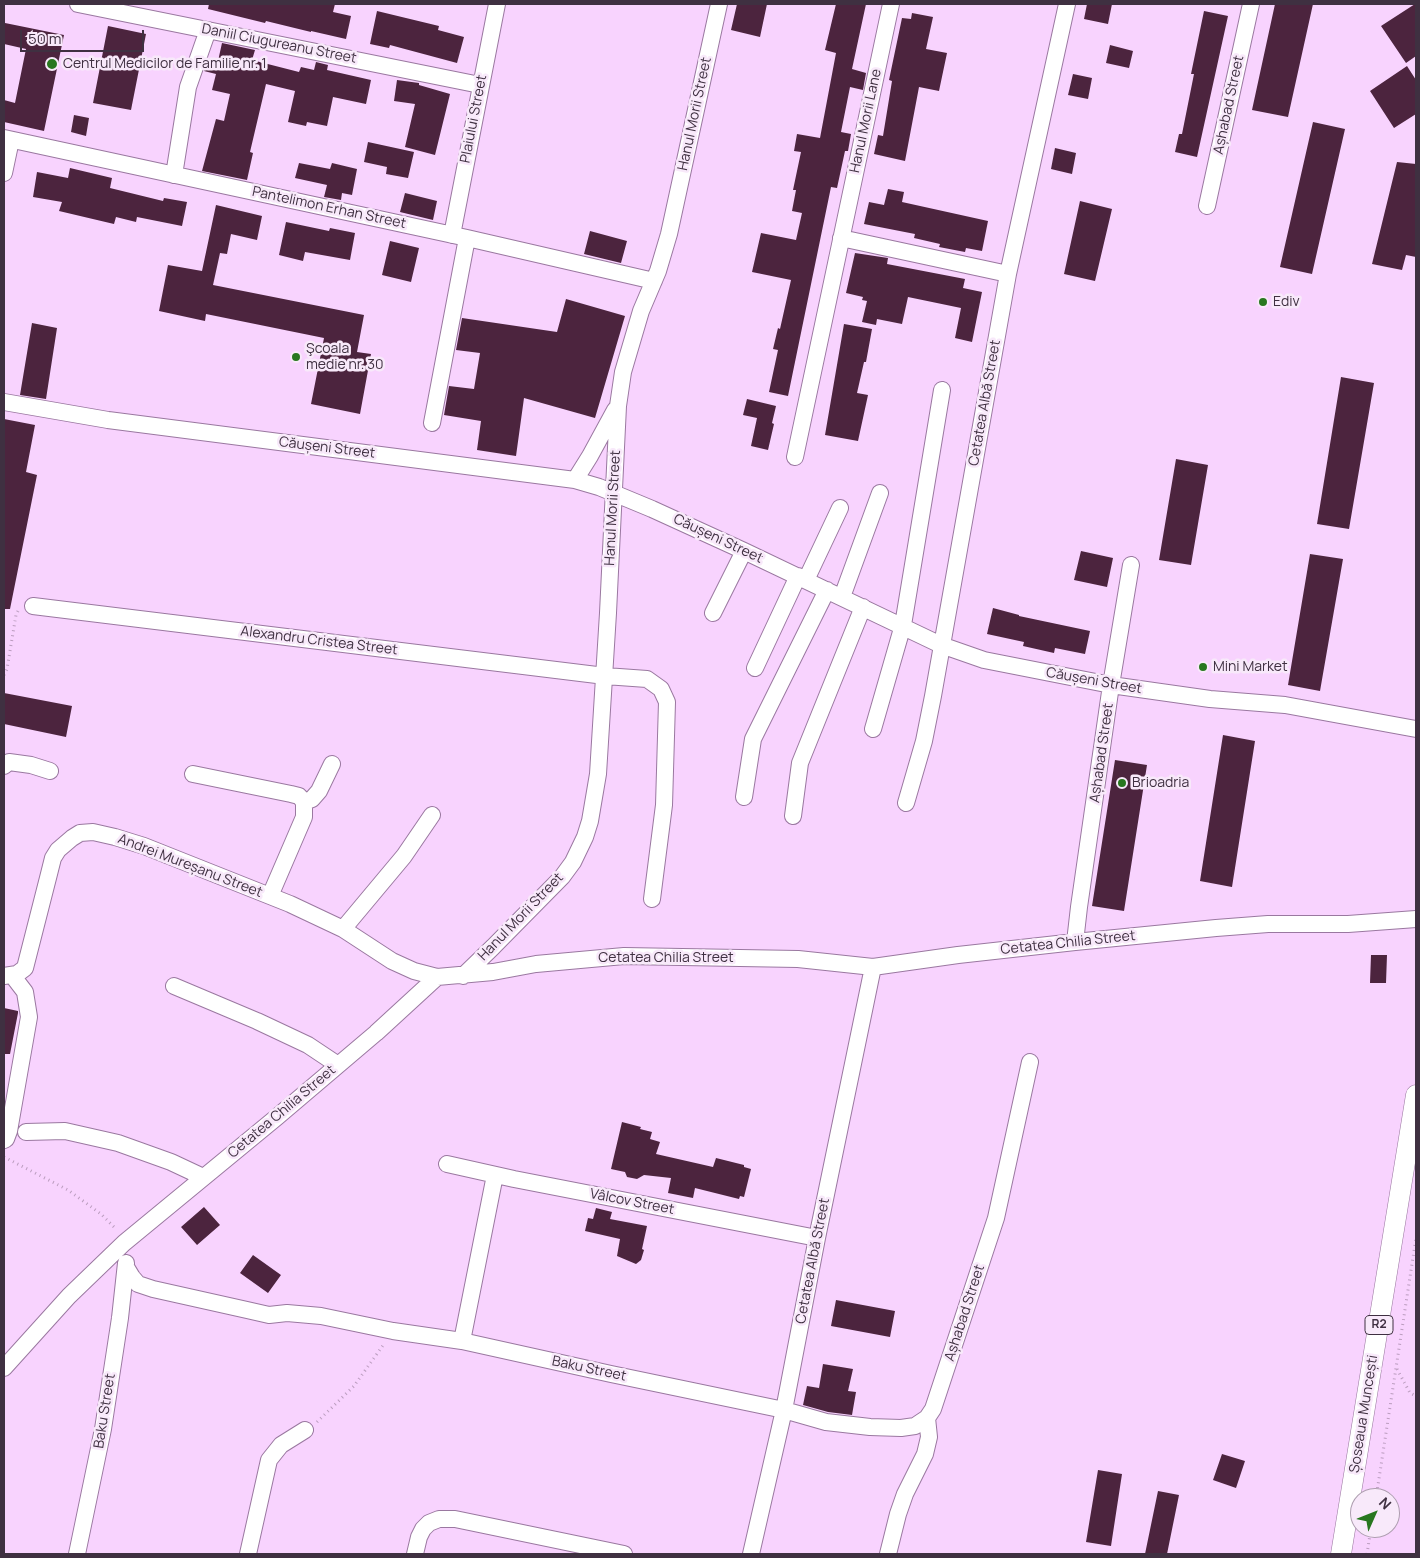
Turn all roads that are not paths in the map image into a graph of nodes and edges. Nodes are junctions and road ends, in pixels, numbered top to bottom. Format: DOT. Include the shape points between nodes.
graph roads {
  1 [pos="78,4"];
  2 [pos="496,4"];
  3 [pos="719,4"];
  4 [pos="891,4"];
  5 [pos="1067,4"];
  6 [pos="1251,4"];
  7 [pos="208,30"];
  8 [pos="480,85"];
  9 [pos="7,139"];
  10 [pos="4,173"];
  11 [pos="174,175"];
  12 [pos="1208,206"];
  13 [pos="460,236"];
  14 [pos="841,238"];
  15 [pos="1008,274"];
  16 [pos="654,281"];
  17 [pos="942,390"];
  18 [pos="4,402"];
  19 [pos="618,406"];
  20 [pos="432,423"];
  21 [pos="795,457"];
  22 [pos="575,480"];
  23 [pos="613,493"];
  24 [pos="880,493"];
  25 [pos="840,508"];
  26 [pos="744,551"];
  27 [pos="1131,565"];
  28 [pos="802,578"];
  29 [pos="835,593"];
  30 [pos="33,606"];
  31 [pos="863,607"];
  32 [pos="713,613"];
  33 [pos="903,626"];
  34 [pos="941,645"];
  35 [pos="755,668"];
  36 [pos="605,676"];
  37 [pos="1111,685"];
  38 [pos="873,729"];
  39 [pos="1416,729"];
  40 [pos="332,764"];
  41 [pos="4,766"];
  42 [pos="50,771"];
  43 [pos="193,774"];
  44 [pos="744,797"];
  45 [pos="304,802"];
  46 [pos="906,804"];
  47 [pos="432,815"];
  48 [pos="793,816"];
  49 [pos="270,896"];
  50 [pos="652,899"];
  51 [pos="1416,919"];
  52 [pos="343,929"];
  53 [pos="1075,942"];
  54 [pos="873,967"];
  55 [pos="14,973"];
  56 [pos="463,976"];
  57 [pos="437,977"];
  58 [pos="174,986"];
  59 [pos="1030,1062"];
  60 [pos="338,1065"];
  61 [pos="1416,1095"];
  62 [pos="26,1132"];
  63 [pos="4,1140"];
  64 [pos="447,1164"];
  65 [pos="495,1175"];
  66 [pos="203,1177"];
  67 [pos="817,1238"];
  68 [pos="124,1243"];
  69 [pos="126,1267"];
  70 [pos="462,1341"];
  71 [pos="4,1368"];
  72 [pos="784,1410"];
  73 [pos="927,1418"];
  74 [pos="305,1430"];
  75 [pos="77,1554"];
  76 [pos="248,1554"];
  77 [pos="415,1554"];
  78 [pos="624,1554"];
  79 [pos="751,1554"];
  80 [pos="888,1554"];
  81 [pos="1341,1554"];
  1 -- 7 [label="street, Daniil Ciugureanu Street"];
  2 -- 8 [label="street, Plaiului Street"];
  3 -- 16 [label="street, Hanul Morii Street" via="669,234"];
  4 -- 14 [label="street, Hanul Morii Lane"];
  5 -- 15 [label="street, Cetatea Albă Street"];
  6 -- 12 [label="street, Așhabad Street"];
  7 -- 8 [label="street, Daniil Ciugureanu Street"];
  7 -- 11 [label="street" via="188,87"];
  8 -- 13 [label="street, Plaiului Street"];
  9 -- 10 [label="street"];
  9 -- 11 [label="street, Pantelimon Erhan Street"];
  11 -- 13 [label="street, Pantelimon Erhan Street"];
  13 -- 16 [label="street, Pantelimon Erhan Street"];
  13 -- 20 [label="street, Plaiului Street"];
  14 -- 15 [label="street"];
  14 -- 21 [label="street, Hanul Morii Lane"];
  15 -- 34 [label="street, Cetatea Albă Street"];
  16 -- 19 [label="street, Hanul Morii Street" via="641,311 623,372"];
  17 -- 33 [label="street"];
  18 -- 22 [label="street, Căușeni Street" via="108,420"];
  19 -- 22 [label="street"];
  19 -- 23 [label="street, Hanul Morii Street"];
  22 -- 23 [label="street, Căușeni Street"];
  23 -- 26 [label="street, Căușeni Street"];
  23 -- 36 [label="street, Hanul Morii Street"];
  24 -- 29 [label="street"];
  25 -- 28 [label="street"];
  26 -- 28 [label="street, Căușeni Street"];
  26 -- 32 [label="street"];
  27 -- 37 [label="street, Așhabad Street"];
  28 -- 29 [label="street, Căușeni Street"];
  28 -- 35 [label="street"];
  29 -- 31 [label="street, Căușeni Street"];
  29 -- 44 [label="street" via="753,739"];
  30 -- 36 [label="street, Alexandru Cristea Street"];
  31 -- 33 [label="street, Căușeni Street"];
  31 -- 48 [label="street" via="800,763"];
  33 -- 34 [label="street, Căușeni Street"];
  33 -- 38 [label="street"];
  34 -- 37 [label="street, Căușeni Street" via="984,660"];
  34 -- 46 [label="street, Cetatea Albă Street" via="924,741"];
  36 -- 50 [label="street, Alexandru Cristea Street" via="647,679 661,689 668,702 664,804"];
  36 -- 56 [label="street, Hanul Morii Street" via="598,774 585,837 562,877"];
  37 -- 39 [label="street, Căușeni Street" via="1210,699 1285,705"];
  37 -- 53 [label="street, Așhabad Street"];
  40 -- 45 [label="street" via="319,791"];
  41 -- 42 [label="street" via="10,762 32,764"];
  43 -- 45 [label="street" via="292,794"];
  45 -- 49 [label="street, Andrei Mureșanu Street" via="304,816"];
  47 -- 52 [label="street" via="404,856"];
  49 -- 52 [label="street, Andrei Mureșanu Street"];
  49 -- 55 [label="street, Andrei Mureșanu Street" via="130,841 93,832 80,834 63,844 53,858"];
  51 -- 53 [label="street, Cetatea Chilia Street" via="1348,924 1268,924"];
  52 -- 57 [label="street, Andrei Mureșanu Street" via="392,961"];
  53 -- 54 [label="street, Cetatea Chilia Street"];
  54 -- 56 [label="street, Cetatea Chilia Street" via="798,959 624,956 536,964"];
  54 -- 67 [label="street, Cetatea Albă Street"];
  55 -- 63 [label="street" via="25,992 29,1017 9,1131"];
  56 -- 57 [label="street, Cetatea Chilia Street"];
  57 -- 60 [label="street, Cetatea Chilia Street"];
  58 -- 60 [label="street" via="308,1045"];
  59 -- 73 [label="street, Așhabad Street" via="996,1218 937,1399"];
  60 -- 66 [label="street, Cetatea Chilia Street"];
  61 -- 81 [label="main road, Șoseaua Muncești / R2"];
  62 -- 66 [label="street" via="65,1131 118,1143"];
  64 -- 65 [label="street, Vâlcov Street"];
  65 -- 67 [label="street, Vâlcov Street"];
  65 -- 70 [label="street"];
  66 -- 68 [label="street, Cetatea Chilia Street"];
  67 -- 72 [label="street, Cetatea Albă Street"];
  68 -- 69 [label="street, Baku Street"];
  68 -- 71 [label="street, Cetatea Chilia Street" via="69,1296"];
  69 -- 70 [label="street, Baku Street" via="138,1284 152,1289 269,1314 321,1316"];
  69 -- 75 [label="street, Baku Street" via="103,1430"];
  70 -- 72 [label="street, Baku Street"];
  72 -- 73 [label="street" via="815,1420 870,1427 915,1426"];
  72 -- 79 [label="street, Cetatea Albă Street"];
  73 -- 80 [label="street" via="928,1437 924,1454 905,1494"];
  74 -- 76 [label="street" via="281,1445 269,1460"];
  77 -- 78 [label="street" via="423,1529 439,1518"];
}
